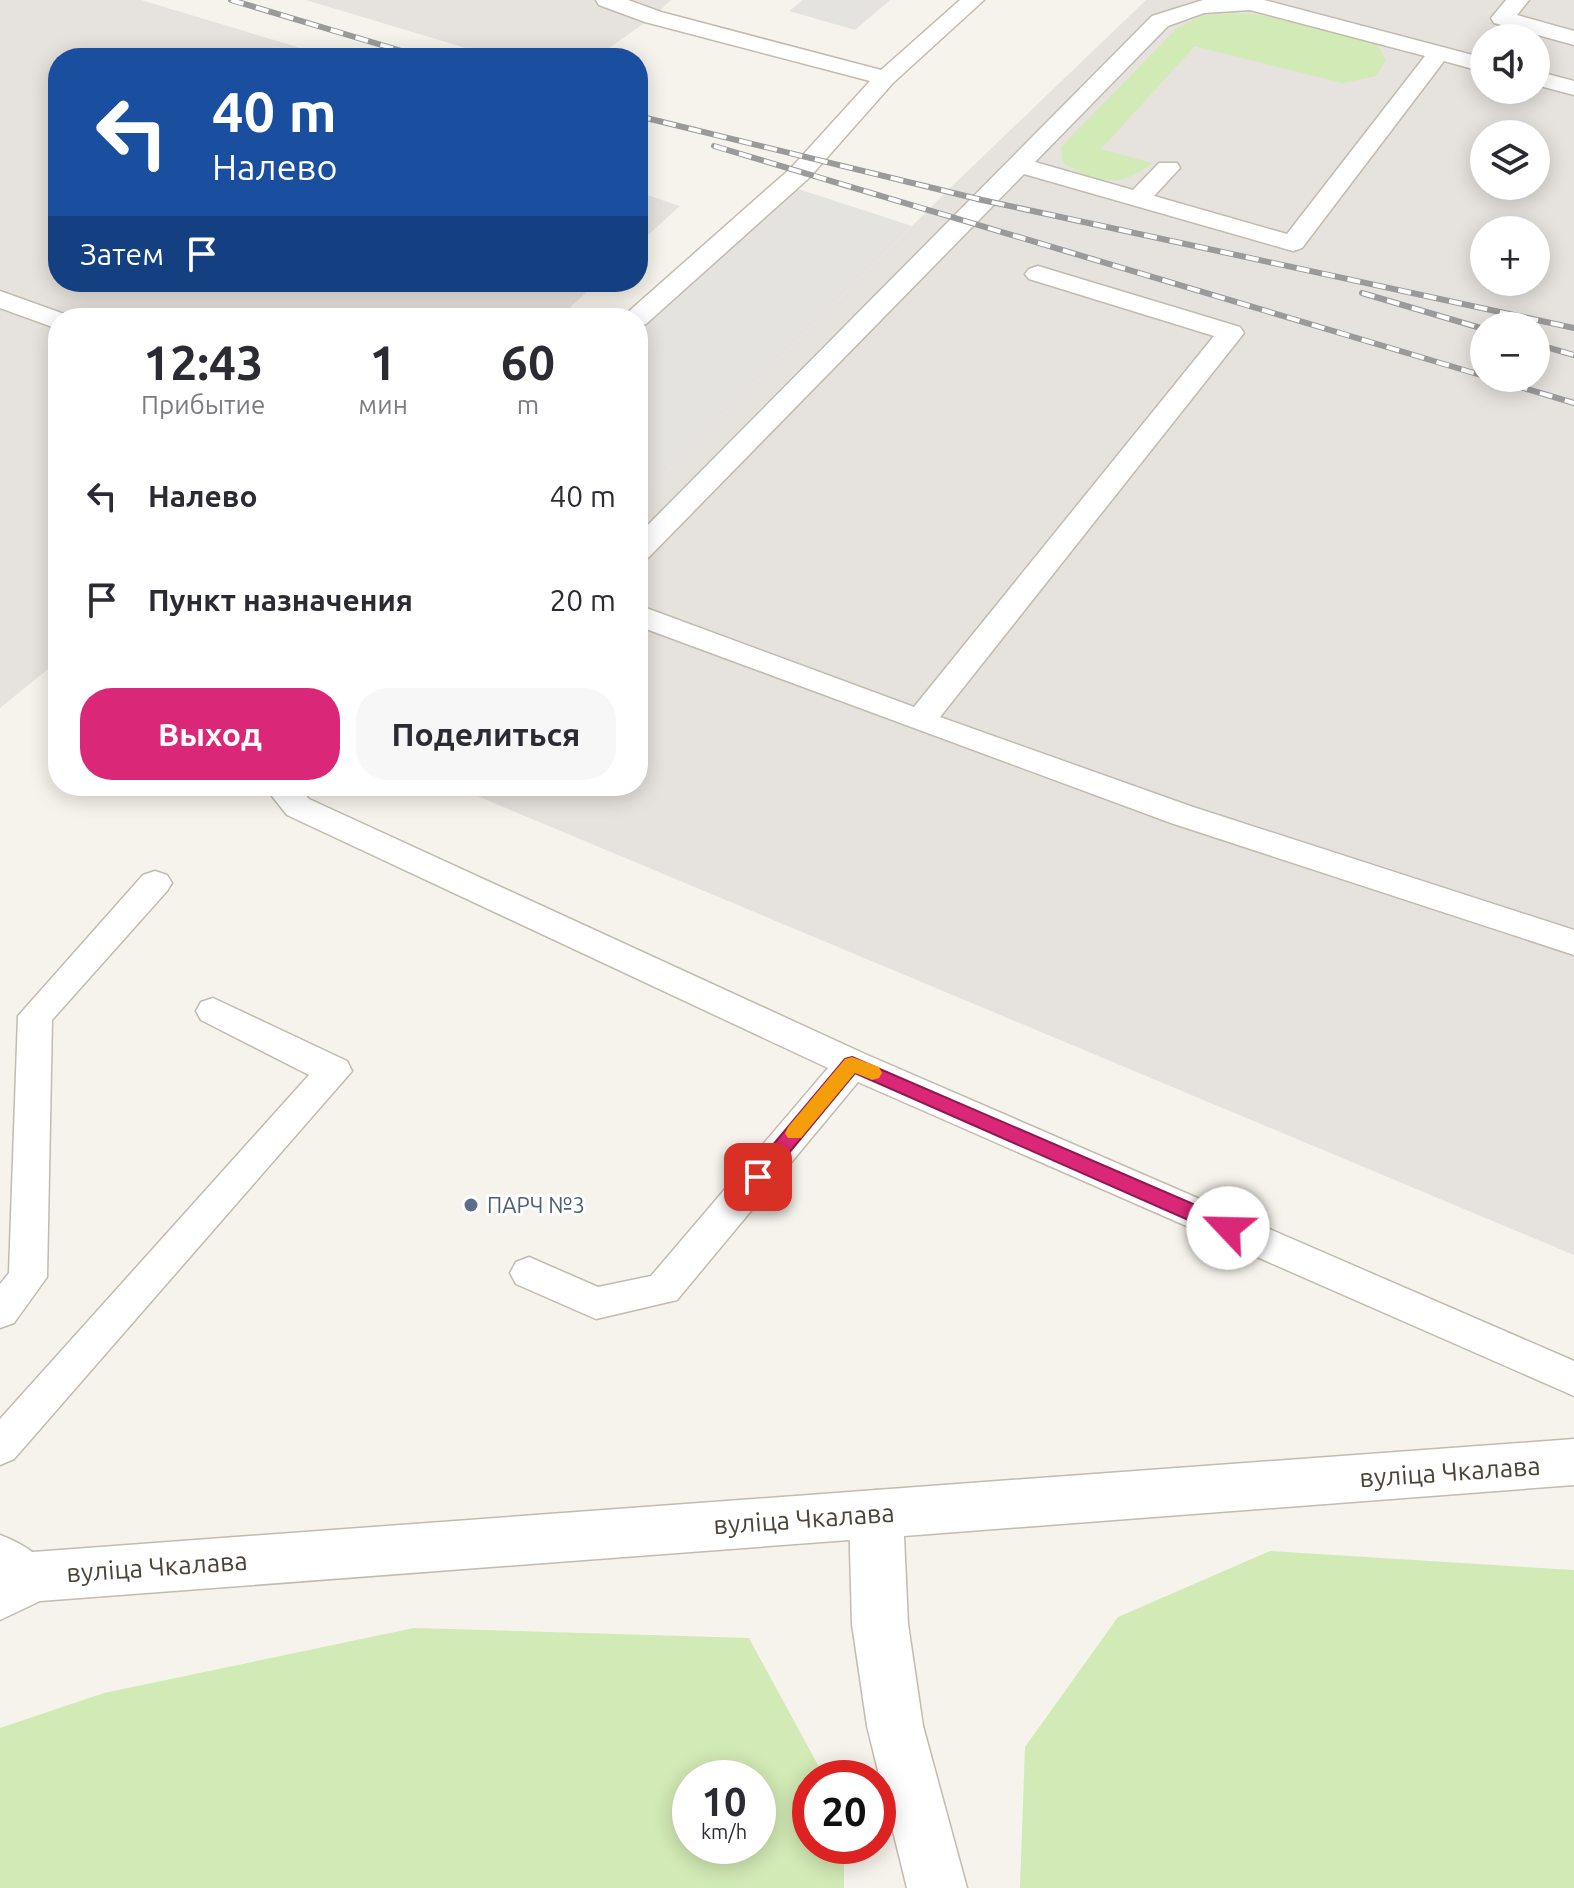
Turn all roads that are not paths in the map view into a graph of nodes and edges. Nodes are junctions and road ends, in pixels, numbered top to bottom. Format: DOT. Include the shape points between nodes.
graph roads {
  1 [pos="607,0"];
  2 [pos="973,0"];
  3 [pos="1518,0"];
  4 [pos="1574,38"];
  5 [pos="1439,53"];
  6 [pos="1470,61"];
  7 [pos="885,78"];
  8 [pos="1550,82"];
  9 [pos="1574,88"];
  10 [pos="1020,165"];
  11 [pos="1168,168"];
  12 [pos="1138,198"];
  13 [pos="1038,274"];
  14 [pos="0,299"];
  15 [pos="648,308"];
  16 [pos="48,317"];
  17 [pos="648,542"];
  18 [pos="648,619"];
  19 [pos="920,721"];
  20 [pos="289,796"];
  21 [pos="155,883"];
  22 [pos="1574,943"];
  23 [pos="213,1011"];
  24 [pos="852,1064"];
  25 [pos="529,1273"];
  26 [pos="0,1312"];
  27 [pos="1574,1379"];
  28 [pos="0,1447"];
  29 [pos="1574,1462"];
  30 [pos="876,1514"];
  31 [pos="8,1576"];
  32 [pos="937,1888"];
  1 -- 7 [label="lane"];
  2 -- 7 [label="lane"];
  3 -- 4 [label="lane" via="1502,18"];
  5 -- 6 [label="lane"];
  5 -- 10 [label="lane" via="1250,3 1183,9 1160,21"];
  5 -- 12 [label="lane" via="1293,243"];
  7 -- 15 [label="lane" via="800,173"];
  8 -- 9 [label="lane"];
  10 -- 12 [label="lane"];
  10 -- 17 [label="lane"];
  11 -- 12 [label="lane"];
  13 -- 19 [label="lane" via="1231,333"];
  14 -- 16 [label="lane"];
  18 -- 19 [label="lane"];
  19 -- 22 [label="lane" via="1182,815"];
  20 -- 24 [label="lane" via="298,807"];
  21 -- 26 [label="lane" via="35,1016 28,1277"];
  23 -- 28 [label="lane" via="334,1071"];
  24 -- 25 [label="lane" via="663,1289 596,1303"];
  24 -- 27 [label="lane"];
  29 -- 30 [label="street, вуліца Чкалава"];
  30 -- 31 [label="street, вуліца Чкалава"];
  30 -- 32 [label="street" via="880,1624 895,1726"];
}
